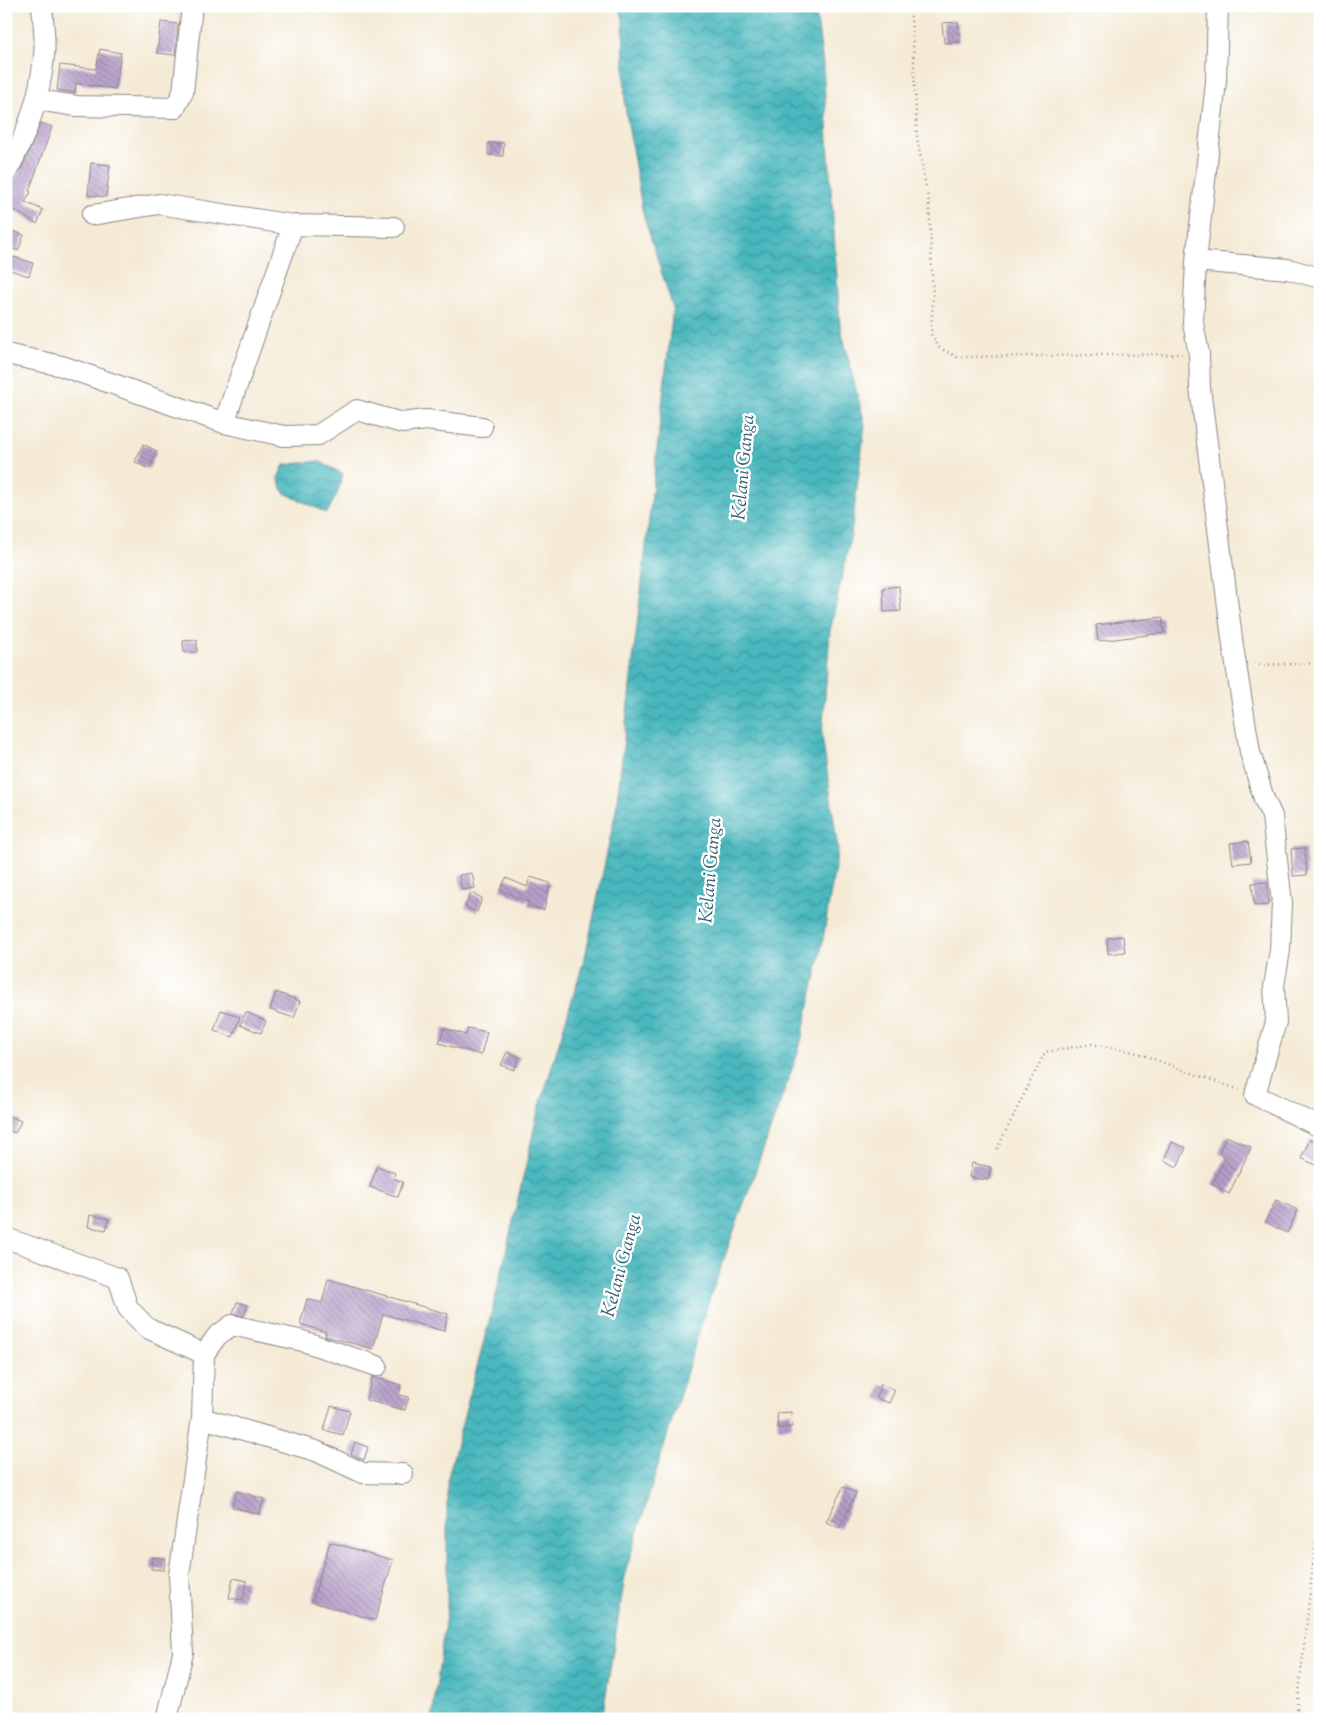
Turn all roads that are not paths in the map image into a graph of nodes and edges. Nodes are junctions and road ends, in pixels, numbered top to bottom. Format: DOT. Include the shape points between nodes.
graph roads {
  1 [pos="42,6"];
  2 [pos="192,6"];
  3 [pos="1218,6"];
  4 [pos="37,100"];
  5 [pos="6,173"];
  6 [pos="92,215"];
  7 [pos="294,225"];
  8 [pos="394,227"];
  9 [pos="1196,261"];
  10 [pos="1320,278"];
  11 [pos="6,354"];
  12 [pos="224,422"];
  13 [pos="482,427"];
  14 [pos="1320,1127"];
  15 [pos="6,1238"];
  16 [pos="204,1354"];
  17 [pos="377,1366"];
  18 [pos="202,1418"];
  19 [pos="403,1474"];
  20 [pos="167,1719"];
  1 -- 4 [label="street" via="44,55"];
  2 -- 4 [label="street" via="183,92 175,108 77,106"];
  3 -- 9 [label="street" via="1216,82"];
  4 -- 5 [label="street"];
  6 -- 7 [label="street" via="159,204"];
  7 -- 8 [label="street"];
  7 -- 12 [label="street"];
  9 -- 10 [label="street" via="1288,269"];
  9 -- 14 [label="street" via="1193,323 1233,646 1250,752 1272,816 1282,903 1280,950 1274,986 1276,1022 1255,1095"];
  11 -- 12 [label="street" via="62,366"];
  12 -- 13 [label="street" via="284,436 318,435 357,410 402,423 426,420"];
  15 -- 16 [label="street" via="118,1278 128,1308 147,1328"];
  16 -- 17 [label="street" via="217,1336 232,1325 303,1341"];
  16 -- 18 [label="street"];
  18 -- 19 [label="street" via="316,1451 363,1473"];
  18 -- 20 [label="street" via="179,1575 183,1653"];
}
